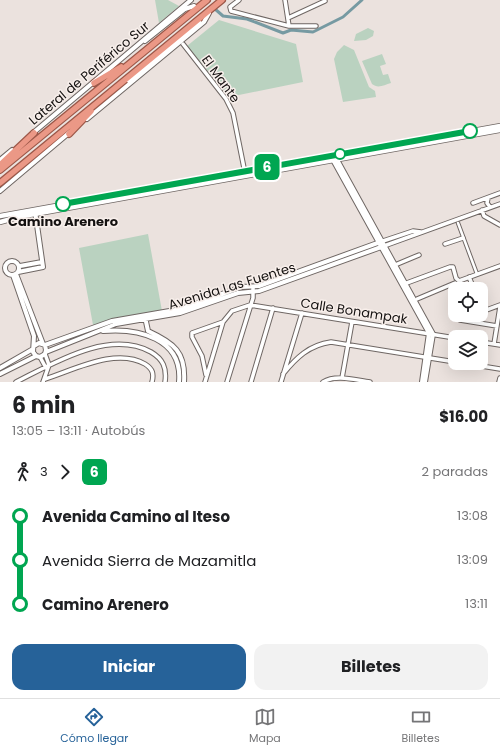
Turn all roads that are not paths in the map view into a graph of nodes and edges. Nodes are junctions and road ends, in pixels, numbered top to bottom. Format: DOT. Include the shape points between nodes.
graph roads {
  1 [pos="191,0"];
  2 [pos="239,0"];
  3 [pos="285,0"];
  4 [pos="202,1"];
  5 [pos="221,1"];
  6 [pos="325,1"];
  7 [pos="194,6"];
  8 [pos="209,13"];
  9 [pos="203,18"];
  10 [pos="288,18"];
  11 [pos="289,26"];
  12 [pos="316,26"];
  13 [pos="183,44"];
  14 [pos="131,50"];
  15 [pos="134,60"];
  16 [pos="94,83"];
  17 [pos="119,83"];
  18 [pos="115,96"];
  19 [pos="500,126"];
  20 [pos="500,130"];
  21 [pos="34,133"];
  22 [pos="69,134"];
  23 [pos="334,158"];
  24 [pos="0,160"];
  25 [pos="0,165"];
  26 [pos="0,170"];
  27 [pos="245,174"];
  28 [pos="0,183"];
  29 [pos="0,191"];
  30 [pos="500,193"];
  31 [pos="488,198"];
  32 [pos="473,203"];
  33 [pos="500,204"];
  34 [pos="490,208"];
  35 [pos="482,210"];
  36 [pos="36,212"];
  37 [pos="0,216"];
  38 [pos="500,220"];
  39 [pos="495,221"];
  40 [pos="0,222"];
  41 [pos="458,223"];
  42 [pos="500,225"];
  43 [pos="422,232"];
  44 [pos="463,238"];
  45 [pos="381,241"];
  46 [pos="445,244"];
  47 [pos="382,246"];
  48 [pos="419,256"];
  49 [pos="42,262"];
  50 [pos="394,265"];
  51 [pos="20,266"];
  52 [pos="500,266"];
  53 [pos="16,274"];
  54 [pos="477,274"];
  55 [pos="469,277"];
  56 [pos="457,282"];
  57 [pos="471,282"];
  58 [pos="404,285"];
  59 [pos="448,286"];
  60 [pos="253,289"];
  61 [pos="417,299"];
  62 [pos="250,305"];
  63 [pos="500,306"];
  64 [pos="273,308"];
  65 [pos="488,310"];
  66 [pos="302,313"];
  67 [pos="145,318"];
  68 [pos="224,322"];
  69 [pos="352,322"];
  70 [pos="472,322"];
  71 [pos="497,326"];
  72 [pos="97,332"];
  73 [pos="431,334"];
  74 [pos="448,337"];
  75 [pos="488,343"];
  76 [pos="494,344"];
  77 [pos="44,345"];
  78 [pos="348,345"];
  79 [pos="500,345"];
  80 [pos="33,348"];
  81 [pos="46,353"];
  82 [pos="38,356"];
  83 [pos="427,357"];
  84 [pos="448,361"];
  85 [pos="48,367"];
  86 [pos="488,367"];
  87 [pos="0,368"];
  88 [pos="500,369"];
  89 [pos="0,374"];
  90 [pos="283,374"];
  91 [pos="206,376"];
  92 [pos="342,378"];
  93 [pos="500,378"];
  94 [pos="44,381"];
  95 [pos="16,382"];
  96 [pos="152,382"];
  97 [pos="165,382"];
  98 [pos="179,382"];
  99 [pos="184,382"];
  100 [pos="205,382"];
  101 [pos="227,382"];
  102 [pos="251,382"];
  103 [pos="281,382"];
  104 [pos="323,382"];
  105 [pos="350,382"];
  106 [pos="370,382"];
  107 [pos="422,382"];
  108 [pos="425,382"];
  109 [pos="499,382"];
  1 -- 14 [label="street, Lateral de Periférico Sur"];
  2 -- 11 [label="street" via="232,5 230,9 233,12"];
  3 -- 10 [label="street"];
  4 -- 15 [label="highway"];
  5 -- 17 [label="highway"];
  6 -- 10 [label="street"];
  7 -- 14 [label="street" via="185,9 149,39"];
  8 -- 18 [label="street" via="204,22"];
  9 -- 18 [label="street" via="135,75"];
  10 -- 11 [label="street"];
  11 -- 12 [label="street"];
  13 -- 27 [label="street, El Mante" via="226,99 233,113"];
  14 -- 16 [label="street, Lateral de Periférico Sur"];
  15 -- 16 [label="highway"];
  15 -- 26 [label="highway"];
  16 -- 21 [label="street, Lateral de Periférico Sur"];
  17 -- 22 [label="highway"];
  17 -- 28 [label="highway"];
  18 -- 22 [label="street"];
  19 -- 23 [label="main road"];
  20 -- 23 [label="main road"];
  21 -- 24 [label="street, Lateral de Periférico Sur"];
  21 -- 25 [label="highway"];
  22 -- 29 [label="street"];
  23 -- 27 [label="main road"];
  23 -- 45 [label="street"];
  27 -- 36 [label="main road"];
  30 -- 31 [label="street"];
  31 -- 32 [label="street"];
  31 -- 34 [label="street"];
  33 -- 34 [label="street, Avenida Las Fuentes"];
  34 -- 35 [label="street, Avenida Las Fuentes"];
  35 -- 39 [label="street" via="484,216"];
  35 -- 43 [label="street, Avenida Las Fuentes"];
  36 -- 37 [label="main road"];
  36 -- 40 [label="main road"];
  36 -- 49 [label="street"];
  38 -- 39 [label="street"];
  39 -- 42 [label="street"];
  41 -- 44 [label="street"];
  43 -- 45 [label="street, Avenida Las Fuentes" via="413,231"];
  43 -- 47 [label="street, Avenida Las Fuentes"];
  44 -- 46 [label="street"];
  44 -- 54 [label="street"];
  45 -- 47 [label="street"];
  45 -- 60 [label="street, Avenida Las Fuentes"];
  47 -- 50 [label="street"];
  47 -- 58 [label="street"];
  47 -- 60 [label="street, Avenida Las Fuentes"];
  48 -- 50 [label="street"];
  49 -- 51 [label="street"];
  49 -- 53 [label="street" via="43,267"];
  50 -- 58 [label="street"];
  51 -- 53 [label="street"];
  51 -- 53 [label="street" via="12,260 6,264 5,271 8,274"];
  52 -- 54 [label="street"];
  53 -- 77 [label="street"];
  53 -- 80 [label="street" via="34,336"];
  54 -- 55 [label="street"];
  55 -- 56 [label="street"];
  55 -- 57 [label="street"];
  56 -- 58 [label="street" via="451,267"];
  58 -- 73 [label="street"];
  59 -- 61 [label="street"];
  60 -- 62 [label="street"];
  60 -- 67 [label="street, Avenida Las Fuentes" via="180,313"];
  62 -- 64 [label="street, Calle Bonampak"];
  62 -- 68 [label="street" via="232,311"];
  62 -- 101 [label="street"];
  63 -- 65 [label="street"];
  63 -- 71 [label="street"];
  64 -- 66 [label="street, Calle Bonampak"];
  64 -- 102 [label="street"];
  66 -- 69 [label="street, Calle Bonampak"];
  66 -- 90 [label="street"];
  67 -- 72 [label="street, Avenida Las Fuentes" via="116,324"];
  67 -- 77 [label="street, Avenida Las Fuentes" via="112,321"];
  67 -- 99 [label="street" via="148,331 168,340 180,352 185,368"];
  68 -- 91 [label="street"];
  68 -- 91 [label="street" via="192,333 202,356"];
  69 -- 73 [label="street, Calle Bonampak"];
  69 -- 78 [label="street"];
  70 -- 71 [label="street"];
  71 -- 76 [label="street"];
  72 -- 81 [label="street, Avenida Las Fuentes"];
  72 -- 98 [label="street" via="122,329 149,336 165,344 179,364"];
  73 -- 74 [label="street, Calle Bonampak"];
  73 -- 83 [label="street"];
  75 -- 76 [label="street"];
  76 -- 79 [label="street"];
  77 -- 80 [label="street, Avenida Las Fuentes" via="37,344"];
  77 -- 81 [label="street"];
  78 -- 83 [label="street"];
  78 -- 90 [label="street" via="331,342 316,345 298,356"];
  78 -- 92 [label="street"];
  80 -- 82 [label="street"];
  80 -- 87 [label="street"];
  81 -- 82 [label="street, Avenida Las Fuentes"];
  81 -- 85 [label="street"];
  82 -- 85 [label="street"];
  82 -- 89 [label="street"];
  83 -- 84 [label="street"];
  83 -- 107 [label="street"];
  83 -- 108 [label="street"];
  85 -- 94 [label="street"];
  85 -- 95 [label="street"];
  85 -- 97 [label="street" via="101,345 124,344 146,349 158,357 165,366"];
  86 -- 88 [label="street"];
  90 -- 103 [label="street"];
  91 -- 100 [label="street"];
  92 -- 104 [label="street"];
  92 -- 105 [label="street"];
  92 -- 106 [label="street"];
  93 -- 109 [label="street"];
  94 -- 96 [label="street" via="117,357 139,361 150,368 153,371"];
}
